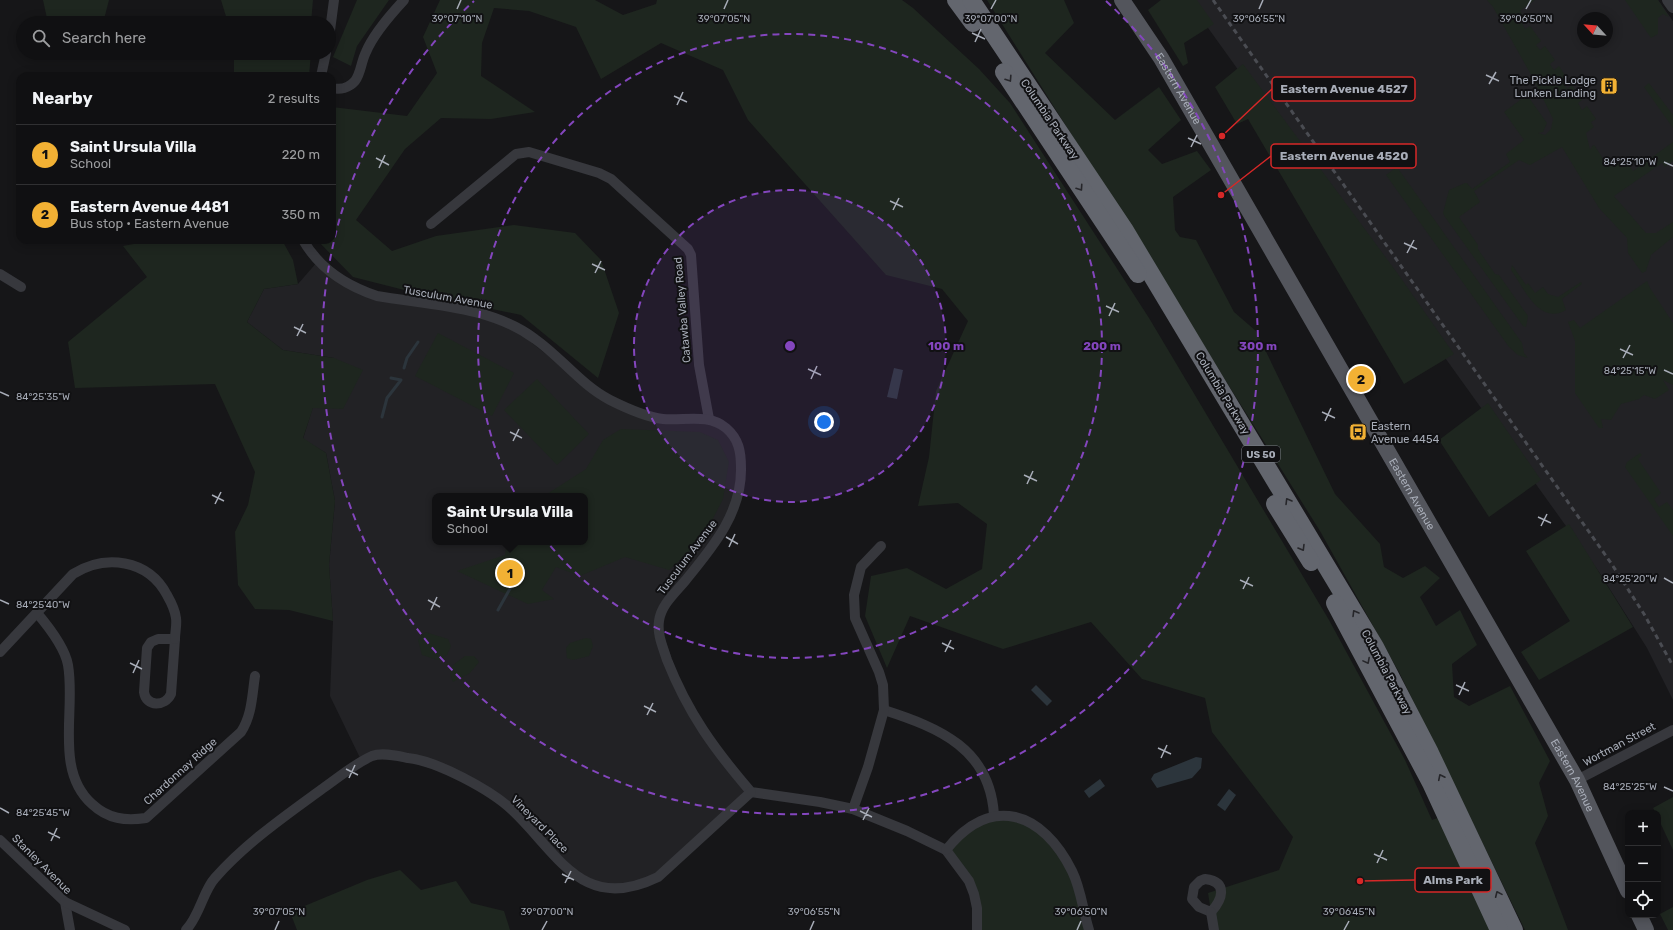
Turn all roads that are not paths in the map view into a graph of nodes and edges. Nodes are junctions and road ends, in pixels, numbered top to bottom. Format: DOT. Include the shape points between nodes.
graph roads {
  1 [pos="334,0"];
  2 [pos="404,0"];
  3 [pos="956,0"];
  4 [pos="971,0"];
  5 [pos="1122,0"];
  6 [pos="1668,0"];
  7 [pos="1673,7"];
  8 [pos="332,16"];
  9 [pos="324,60"];
  10 [pos="322,72"];
  11 [pos="336,88"];
  12 [pos="431,224"];
  13 [pos="306,244"];
  14 [pos="0,274"];
  15 [pos="21,287"];
  16 [pos="709,419"];
  17 [pos="881,546"];
  18 [pos="37,613"];
  19 [pos="175,639"];
  20 [pos="0,652"];
  21 [pos="255,676"];
  22 [pos="884,710"];
  23 [pos="1673,730"];
  24 [pos="1577,780"];
  25 [pos="751,792"];
  26 [pos="853,809"];
  27 [pos="994,815"];
  28 [pos="0,840"];
  29 [pos="946,850"];
  30 [pos="1625,884"];
  31 [pos="65,902"];
  32 [pos="1211,912"];
  33 [pos="1640,918"];
  34 [pos="70,930"];
  35 [pos="125,930"];
  36 [pos="186,930"];
  37 [pos="977,930"];
  38 [pos="1089,930"];
  39 [pos="1214,930"];
  40 [pos="1499,930"];
  41 [pos="1514,930"];
  42 [pos="1646,930"];
  1 -- 8 [label="street"];
  2 -- 11 [label="street" via="365,53 354,82 344,88"];
  3 -- 40 [label="highway, Columbia Parkway / US 50, one-way" via="1158,305 1342,614 1430,783"];
  41 -- 4 [label="highway, Columbia Parkway / US 50, one-way" via="1433,760 1375,647 1124,229"];
  5 -- 24 [label="main road, Eastern Avenue" via="1161,58"];
  6 -- 7 [label="street"];
  9 -- 10 [label="street"];
  12 -- 16 [label="street, Catawba Valley Road" via="516,154 522,152 599,173 611,179 688,249 691,255 699,365"];
  13 -- 16 [label="street, Tusculum Avenue" via="329,271 363,291 377,296 486,314 521,329 537,340 587,386 621,405 662,418"];
  14 -- 15 [label="street"];
  16 -- 25 [label="street, Tusculum Avenue" via="729,431 737,442 741,474 738,493 733,511 717,541 668,601 659,622 660,640 690,710 708,740"];
  17 -- 22 [label="street" via="861,567 853,605 859,630 883,685"];
  18 -- 19 [label="street" via="73,574 85,566 121,562 136,566 160,583 172,604 176,618"];
  18 -- 20 [label="street"];
  18 -- 21 [label="street, Chardonnay Ridge" via="51,630 68,664 70,761 76,784 89,801 112,817 132,820 146,818 241,732 251,712"];
  19 -- 19 [label="street" via="154,640 147,648 144,697 153,704 164,703 171,694"];
  22 -- 26 [label="street"];
  22 -- 27 [label="street" via="949,738 966,750 986,776 993,800"];
  23 -- 24 [label="street, Wortman Street"];
  24 -- 30 [label="main road, Eastern Avenue"];
  25 -- 26 [label="street"];
  25 -- 36 [label="street, Vineyard Place" via="658,877 645,883 617,889 594,885 577,876 546,848 512,810 463,778 418,759 373,756 346,771 248,846 214,879 194,922"];
  26 -- 29 [label="street"];
  27 -- 29 [label="street" via="984,818 964,831"];
  27 -- 38 [label="street" via="1026,821 1042,830 1055,842 1073,872"];
  28 -- 31 [label="street, Stanley Avenue"];
  29 -- 37 [label="street" via="969,881 977,908"];
  31 -- 34 [label="street, Stanley Avenue"];
  31 -- 35 [label="street"];
  32 -- 39 [label="street"];
  33 -- 42 [label="main road"];
}
